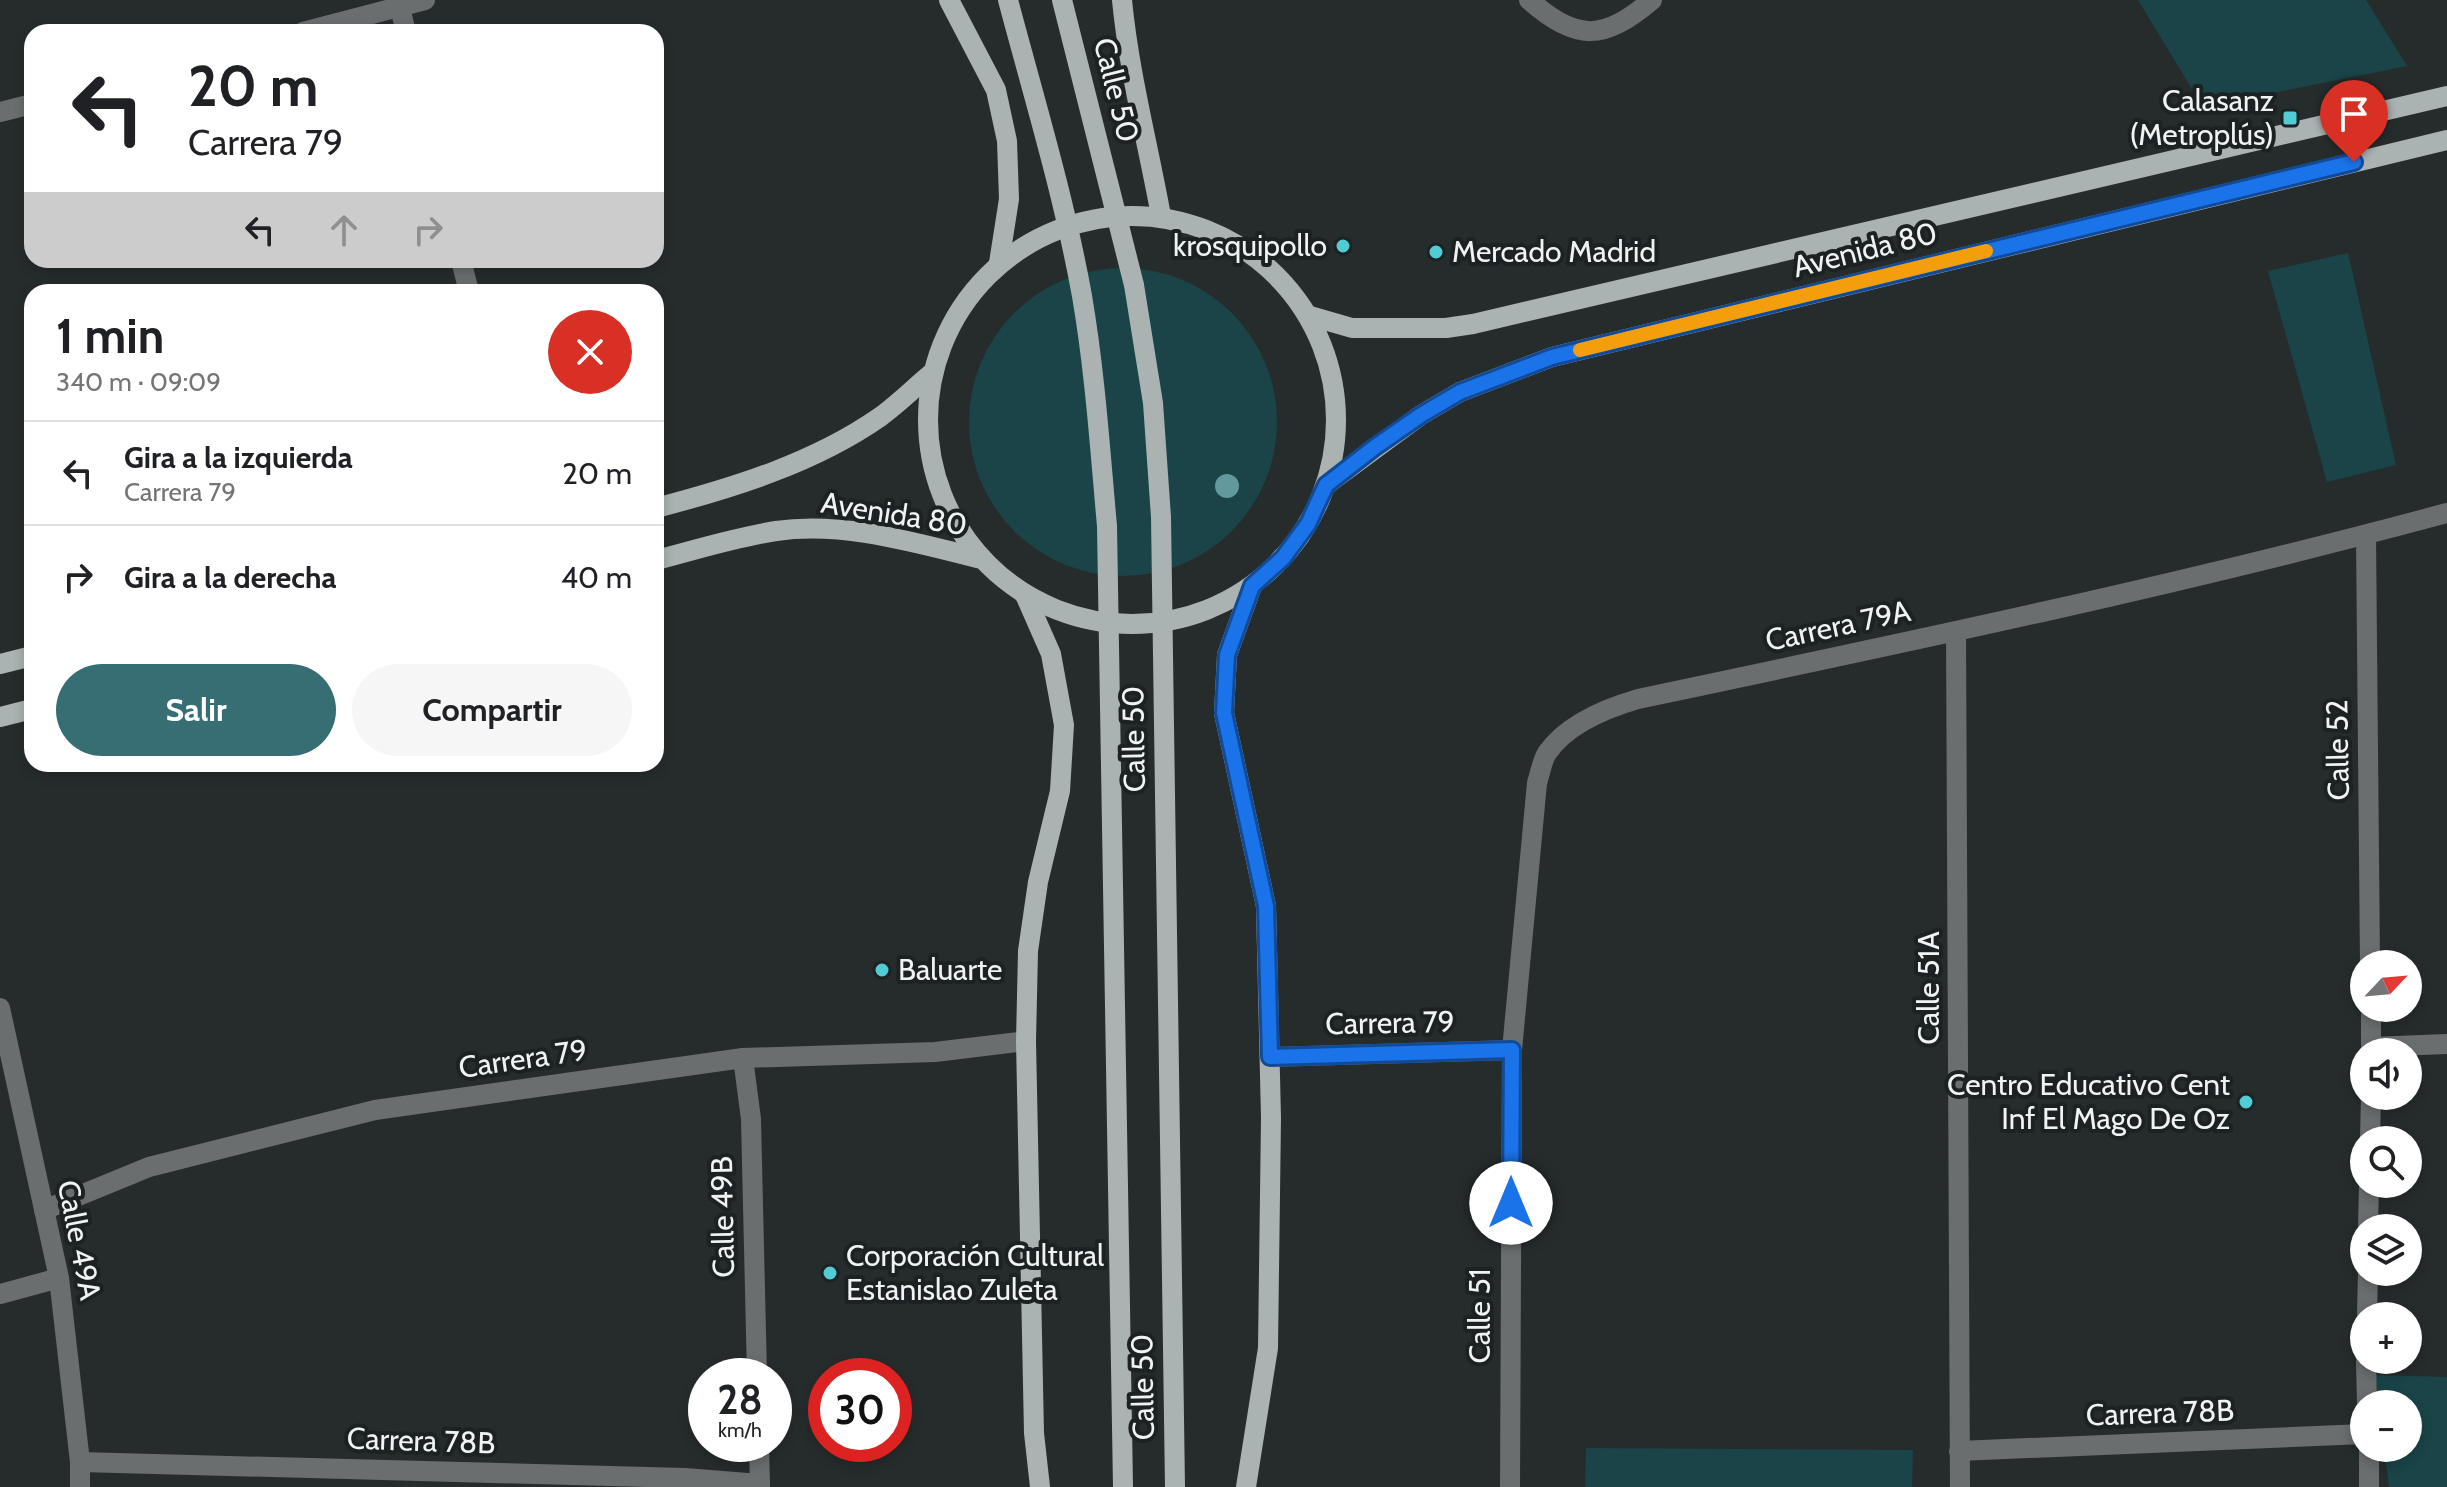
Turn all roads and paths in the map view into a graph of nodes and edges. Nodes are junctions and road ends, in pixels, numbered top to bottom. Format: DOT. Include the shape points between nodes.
graph roads {
  1 [pos="425,0"];
  2 [pos="949,0"];
  3 [pos="1008,0"];
  4 [pos="1062,0"];
  5 [pos="1122,0"];
  6 [pos="1529,0"];
  7 [pos="1652,0"];
  8 [pos="399,3"];
  9 [pos="329,24"];
  10 [pos="404,24"];
  11 [pos="2447,96"];
  12 [pos="24,106"];
  13 [pos="0,112"];
  14 [pos="2447,140"];
  15 [pos="1161,216"];
  16 [pos="999,263"];
  17 [pos="1307,315"];
  18 [pos="932,373"];
  19 [pos="1326,485"];
  20 [pos="664,506"];
  21 [pos="2447,513"];
  22 [pos="2366,535"];
  23 [pos="664,558"];
  24 [pos="982,559"];
  25 [pos="1252,586"];
  26 [pos="1025,595"];
  27 [pos="1956,632"];
  28 [pos="24,658"];
  29 [pos="0,664"];
  30 [pos="24,711"];
  31 [pos="0,717"];
  32 [pos="2370,950"];
  33 [pos="0,1008"];
  34 [pos="1026,1041"];
  35 [pos="2447,1044"];
  36 [pos="2422,1046"];
  37 [pos="1512,1050"];
  38 [pos="1270,1057"];
  39 [pos="743,1058"];
  40 [pos="44,1210"];
  41 [pos="59,1278"];
  42 [pos="0,1294"];
  43 [pos="757,1358"];
  44 [pos="2350,1435"];
  45 [pos="1959,1451"];
  46 [pos="80,1462"];
  47 [pos="759,1462"];
  48 [pos="2369,1462"];
  49 [pos="760,1485"];
  50 [pos="80,1487"];
  51 [pos="1040,1487"];
  52 [pos="1123,1487"];
  53 [pos="1175,1487"];
  54 [pos="1246,1487"];
  55 [pos="1510,1487"];
  56 [pos="1960,1487"];
  57 [pos="2369,1487"];
  1 -- 8 [label="street"];
  2 -- 16 [label="main road" via="996,90 1007,141 1009,199"];
  3 -- 52 [label="main road, Calle 50, bridge" via="1082,295 1107,526"];
  4 -- 53 [label="main road, Calle 50, bridge" via="1134,285 1153,403 1161,517"];
  5 -- 15 [label="main road" via="1126,46"];
  6 -- 7 [label="street" via="1564,24 1596,32 1614,28"];
  8 -- 9 [label="street"];
  8 -- 10 [label="street"];
  11 -- 17 [label="main road, Avenida 80" via="1473,324 1352,328"];
  12 -- 13 [label="street"];
  14 -- 19 [label="main road, Avenida 80" via="1552,357 1460,392"];
  15 -- 16 [label="main road" via="1103,216 1047,232"];
  15 -- 17 [label="main road" via="1205,228 1245,249 1280,279"];
  16 -- 18 [label="main road" via="961,307"];
  17 -- 19 [label="main road" via="1330,369 1336,427"];
  18 -- 20 [label="main road, Avenida 80" via="880,417 834,444 791,465"];
  18 -- 24 [label="main road" via="928,422 934,472 953,518"];
  19 -- 25 [label="main road" via="1308,524 1283,558"];
  21 -- 22 [label="street, Carrera 79A"];
  22 -- 27 [label="street, Carrera 79A"];
  22 -- 32 [label="street, Calle 52"];
  23 -- 24 [label="main road, Avenida 80" via="776,531 825,529"];
  24 -- 26 [label="main road"];
  25 -- 26 [label="main road" via="1205,611 1140,625 1061,612"];
  25 -- 38 [label="main road" via="1227,655 1224,713 1266,906"];
  26 -- 34 [label="main road" via="1051,654 1064,725 1060,791 1028,951"];
  27 -- 37 [label="street, Carrera 79A" via="1604,709 1547,753 1537,783"];
  27 -- 45 [label="street, Calle 51A"];
  28 -- 29 [label="main road"];
  30 -- 31 [label="main road"];
  33 -- 40 [label="street, Calle 49A"];
  34 -- 39 [label="street, Carrera 79" via="935,1052"];
  34 -- 51 [label="main road" via="1034,1433"];
  35 -- 36 [label="street"];
  37 -- 38 [label="street, Carrera 79"];
  37 -- 55 [label="street, Calle 51"];
  38 -- 54 [label="main road" via="1268,1348"];
  39 -- 40 [label="street, Carrera 79" via="375,1110 149,1167"];
  39 -- 43 [label="street, Calle 49B" via="751,1119"];
  40 -- 41 [label="street, Calle 49A"];
  41 -- 42 [label="street"];
  41 -- 46 [label="street, Calle 49A"];
  44 -- 45 [label="street, Carrera 78B"];
  45 -- 56 [label="street, Calle 51A"];
  46 -- 49 [label="street, Carrera 78B" via="685,1478"];
  46 -- 50 [label="street, Calle 49A"];
  47 -- 49 [label="street"];
  48 -- 57 [label="street"];
}
